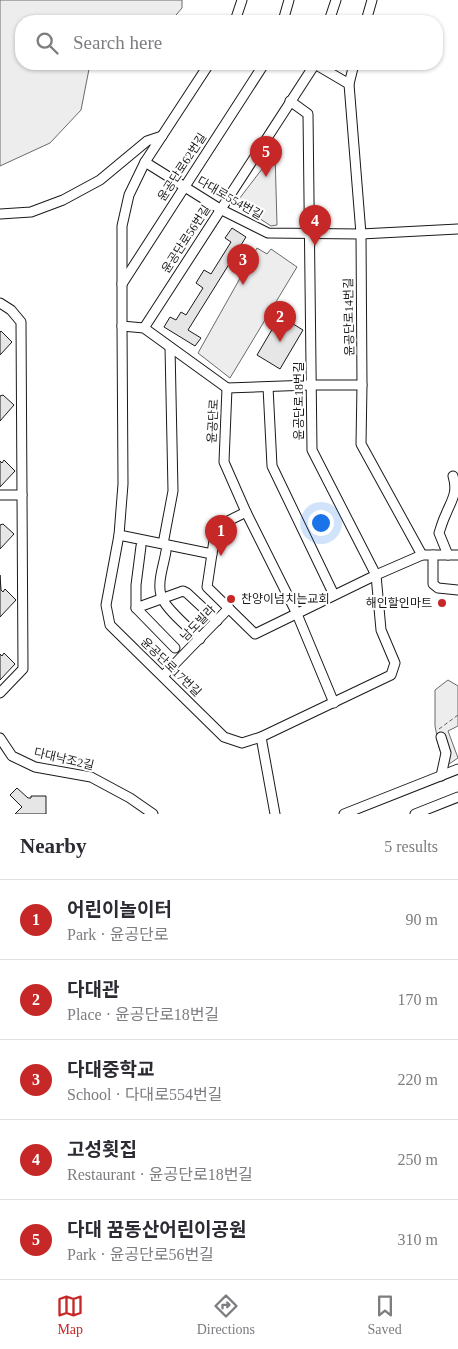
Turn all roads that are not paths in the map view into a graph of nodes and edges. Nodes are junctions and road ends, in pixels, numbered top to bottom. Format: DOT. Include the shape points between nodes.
graph roads {
  1 [pos="242,0"];
  2 [pos="289,0"];
  3 [pos="336,0"];
  4 [pos="372,0"];
  5 [pos="237,15"];
  6 [pos="285,15"];
  7 [pos="331,15"];
  8 [pos="368,15"];
  9 [pos="205,70"];
  10 [pos="260,70"];
  11 [pos="311,70"];
  12 [pos="325,70"];
  13 [pos="352,70"];
  14 [pos="349,84"];
  15 [pos="290,101"];
  16 [pos="162,136"];
  17 [pos="145,162"];
  18 [pos="184,186"];
  19 [pos="220,209"];
  20 [pos="0,214"];
  21 [pos="458,229"];
  22 [pos="310,233"];
  23 [pos="361,234"];
  24 [pos="122,284"];
  25 [pos="0,303"];
  26 [pos="122,326"];
  27 [pos="144,328"];
  28 [pos="170,347"];
  29 [pos="312,385"];
  30 [pos="362,385"];
  31 [pos="268,387"];
  32 [pos="227,388"];
  33 [pos="453,476"];
  34 [pos="0,495"];
  35 [pos="22,495"];
  36 [pos="246,512"];
  37 [pos="119,535"];
  38 [pos="141,546"];
  39 [pos="165,548"];
  40 [pos="212,554"];
  41 [pos="422,555"];
  42 [pos="432,555"];
  43 [pos="453,555"];
  44 [pos="376,575"];
  45 [pos="458,590"];
  46 [pos="334,595"];
  47 [pos="162,598"];
  48 [pos="136,608"];
  49 [pos="229,608"];
  50 [pos="297,614"];
  51 [pos="216,621"];
  52 [pos="200,638"];
  53 [pos="175,648"];
  54 [pos="163,676"];
  55 [pos="0,693"];
  56 [pos="334,703"];
  57 [pos="261,737"];
  58 [pos="441,737"];
  59 [pos="0,738"];
  60 [pos="458,769"];
  61 [pos="441,776"];
  62 [pos="458,797"];
  63 [pos="153,814"];
  64 [pos="275,814"];
  65 [pos="344,814"];
  66 [pos="415,814"];
  1 -- 5 [label="street"];
  2 -- 6 [label="street"];
  3 -- 7 [label="street"];
  4 -- 8 [label="street"];
  9 -- 16 [label="street"];
  10 -- 18 [label="street, 윤공단로62번길"];
  11 -- 15 [label="street, 윤공단로56번길"];
  12 -- 14 [label="street"];
  13 -- 14 [label="street, 윤공단로14번길"];
  14 -- 23 [label="street, 윤공단로14번길"];
  15 -- 19 [label="street, 윤공단로56번길"];
  15 -- 22 [label="street, 윤공단로18번길" via="308,114"];
  16 -- 17 [label="street"];
  16 -- 20 [label="street" via="147,140 100,180 63,200 31,212"];
  17 -- 18 [label="street, 다대로554번길"];
  17 -- 24 [label="street" via="129,195 122,226"];
  18 -- 19 [label="street, 다대로554번길"];
  18 -- 24 [label="street, 윤공단로62번길"];
  19 -- 22 [label="street, 다대로554번길" via="268,233"];
  19 -- 27 [label="street, 윤공단로56번길"];
  21 -- 23 [label="street, 다대로554번길"];
  22 -- 23 [label="street, 다대로554번길"];
  22 -- 29 [label="street, 윤공단로18번길"];
  23 -- 30 [label="street, 윤공단로14번길"];
  24 -- 26 [label="street"];
  25 -- 35 [label="street" via="21,322"];
  26 -- 27 [label="street"];
  26 -- 37 [label="street, 윤공단로17번길" via="123,484"];
  27 -- 28 [label="street, 윤공단로"];
  28 -- 32 [label="street, 윤공단로"];
  28 -- 39 [label="street" via="173,491"];
  29 -- 30 [label="street"];
  29 -- 31 [label="street"];
  29 -- 44 [label="street, 윤공단로18번길" via="312,450"];
  30 -- 41 [label="street, 윤공단로14번길" via="360,444"];
  31 -- 32 [label="street"];
  31 -- 46 [label="street" via="272,466"];
  32 -- 36 [label="street, 윤공단로" via="224,462"];
  33 -- 43 [label="street" via="456,485 452,504 439,533"];
  34 -- 35 [label="street"];
  35 -- 55 [label="street" via="23,669"];
  36 -- 40 [label="street" via="216,527"];
  36 -- 50 [label="street, 윤공단로"];
  37 -- 39 [label="street"];
  37 -- 54 [label="street, 윤공단로17번길" via="106,605 110,625"];
  38 -- 48 [label="street"];
  39 -- 40 [label="street"];
  39 -- 47 [label="street"];
  40 -- 49 [label="street" via="208,587"];
  41 -- 42 [label="street"];
  41 -- 44 [label="street"];
  42 -- 43 [label="street"];
  42 -- 45 [label="street" via="433,584 438,588"];
  44 -- 46 [label="street"];
  44 -- 56 [label="street, 윤공단로17번길" via="381,630 396,663 391,675"];
  46 -- 50 [label="street"];
  47 -- 48 [label="street"];
  47 -- 51 [label="street" via="183,591"];
  47 -- 52 [label="street"];
  48 -- 53 [label="street"];
  49 -- 50 [label="street" via="255,634"];
  49 -- 51 [label="street, 남도빌라"];
  50 -- 56 [label="street, 윤공단로"];
  51 -- 52 [label="street, 남도빌라"];
  52 -- 54 [label="street, 남도빌라"];
  54 -- 57 [label="street, 윤공단로17번길" via="224,737 242,743"];
  56 -- 57 [label="street, 윤공단로17번길"];
  57 -- 64 [label="street"];
  58 -- 61 [label="street" via="446,753"];
  59 -- 63 [label="street, 다대낙조2길" via="12,756 35,768 91,777"];
  60 -- 61 [label="street"];
  61 -- 65 [label="street"];
  62 -- 66 [label="street"];
}
